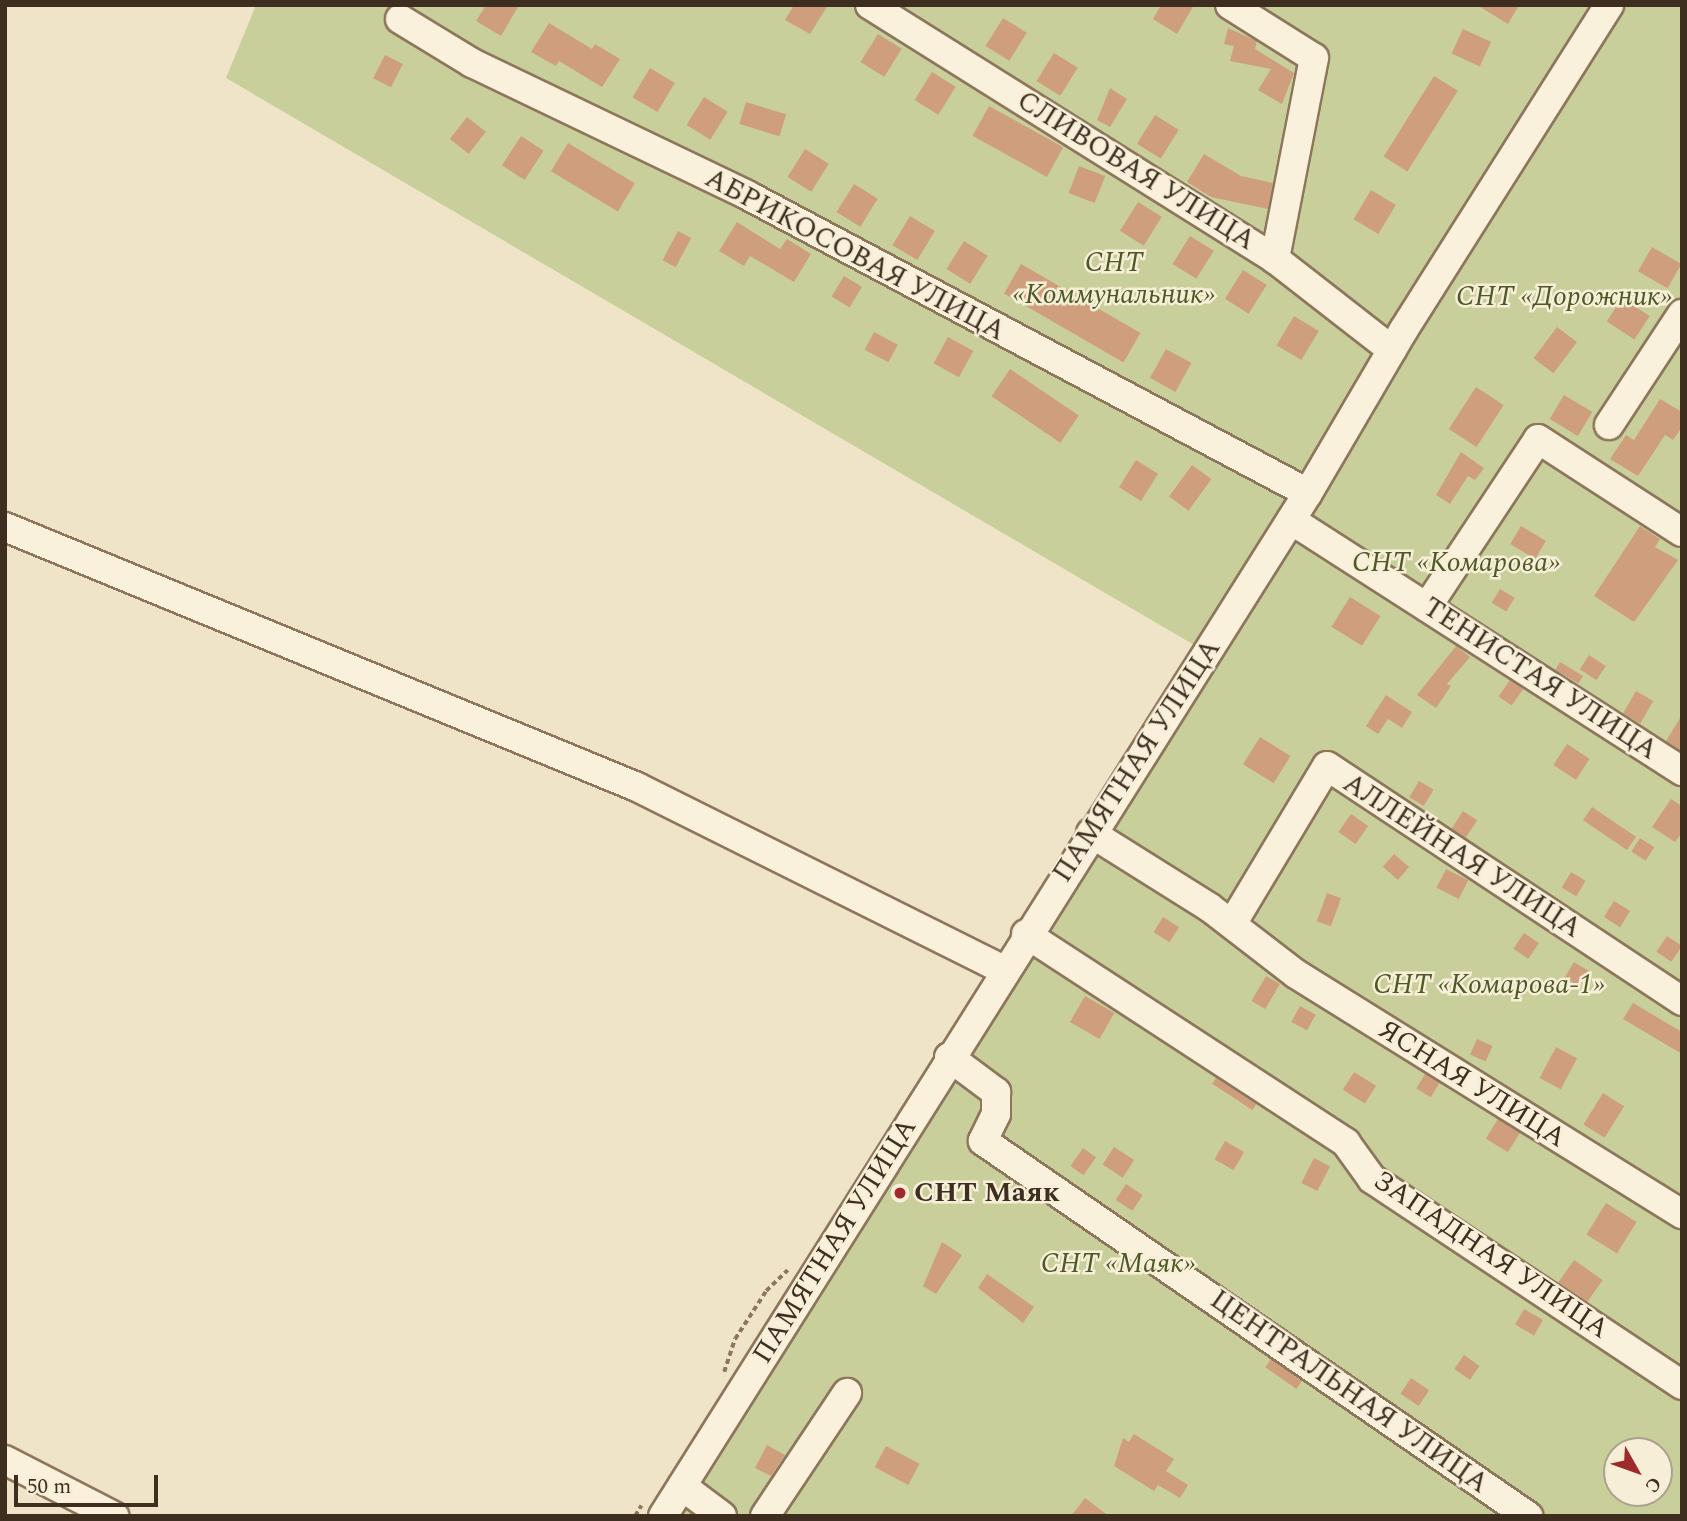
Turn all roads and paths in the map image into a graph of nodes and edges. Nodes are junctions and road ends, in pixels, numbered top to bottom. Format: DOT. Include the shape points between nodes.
graph roads {
  1 [pos="870,5"];
  2 [pos="1230,5"];
  3 [pos="1609,5"];
  4 [pos="400,19"];
  5 [pos="1275,259"];
  6 [pos="1682,314"];
  7 [pos="1392,350"];
  8 [pos="1609,425"];
  9 [pos="1308,493"];
  10 [pos="1291,520"];
  11 [pos="5,527"];
  12 [pos="1682,532"];
  13 [pos="1427,607"];
  14 [pos="1682,771"];
  15 [pos="1091,833"];
  16 [pos="1232,924"];
  17 [pos="1026,934"];
  18 [pos="1004,970"];
  19 [pos="1682,1000"];
  20 [pos="949,1057"];
  21 [pos="1682,1214"];
  22 [pos="1682,1385"];
  23 [pos="847,1394"];
  24 [pos="5,1460"];
  25 [pos="682,1486"];
  26 [pos="114,1516"];
  27 [pos="663,1516"];
  28 [pos="722,1516"];
  29 [pos="765,1516"];
  30 [pos="1528,1516"];
  1 -- 5 [label="street, СЛИВОВАЯ УЛИЦА"];
  2 -- 5 [label="street" via="1314,58"];
  3 -- 7 [label="street, ПАМЯТНАЯ УЛИЦА"];
  4 -- 9 [label="street, АБРИКОСОВАЯ УЛИЦА" via="472,63 747,195"];
  5 -- 7 [label="street, СЛИВОВАЯ УЛИЦА"];
  6 -- 8 [label="street"];
  7 -- 9 [label="street, ПАМЯТНАЯ УЛИЦА"];
  9 -- 10 [label="street, ПАМЯТНАЯ УЛИЦА"];
  10 -- 13 [label="street, ТЕНИСТАЯ УЛИЦА"];
  10 -- 15 [label="street, ПАМЯТНАЯ УЛИЦА"];
  11 -- 18 [label="street" via="637,787"];
  12 -- 13 [label="street" via="1538,439"];
  13 -- 14 [label="street, ТЕНИСТАЯ УЛИЦА"];
  15 -- 16 [label="street, ЯСНАЯ УЛИЦА"];
  15 -- 17 [label="street, ПАМЯТНАЯ УЛИЦА"];
  16 -- 19 [label="street, АЛЛЕЙНАЯ УЛИЦА" via="1326,766"];
  16 -- 21 [label="street, ЯСНАЯ УЛИЦА" via="1296,974"];
  17 -- 18 [label="street, ПАМЯТНАЯ УЛИЦА"];
  17 -- 22 [label="street, ЗАПАДНАЯ УЛИЦА" via="1346,1143 1372,1179"];
  18 -- 20 [label="street, ПАМЯТНАЯ УЛИЦА"];
  20 -- 25 [label="street, ПАМЯТНАЯ УЛИЦА"];
  20 -- 30 [label="street, ЦЕНТРАЛЬНАЯ УЛИЦА" via="996,1092 996,1114 983,1142"];
  23 -- 29 [label="street"];
  24 -- 26 [label="street"];
  25 -- 27 [label="street, ПАМЯТНАЯ УЛИЦА"];
  25 -- 28 [label="street"];
}
